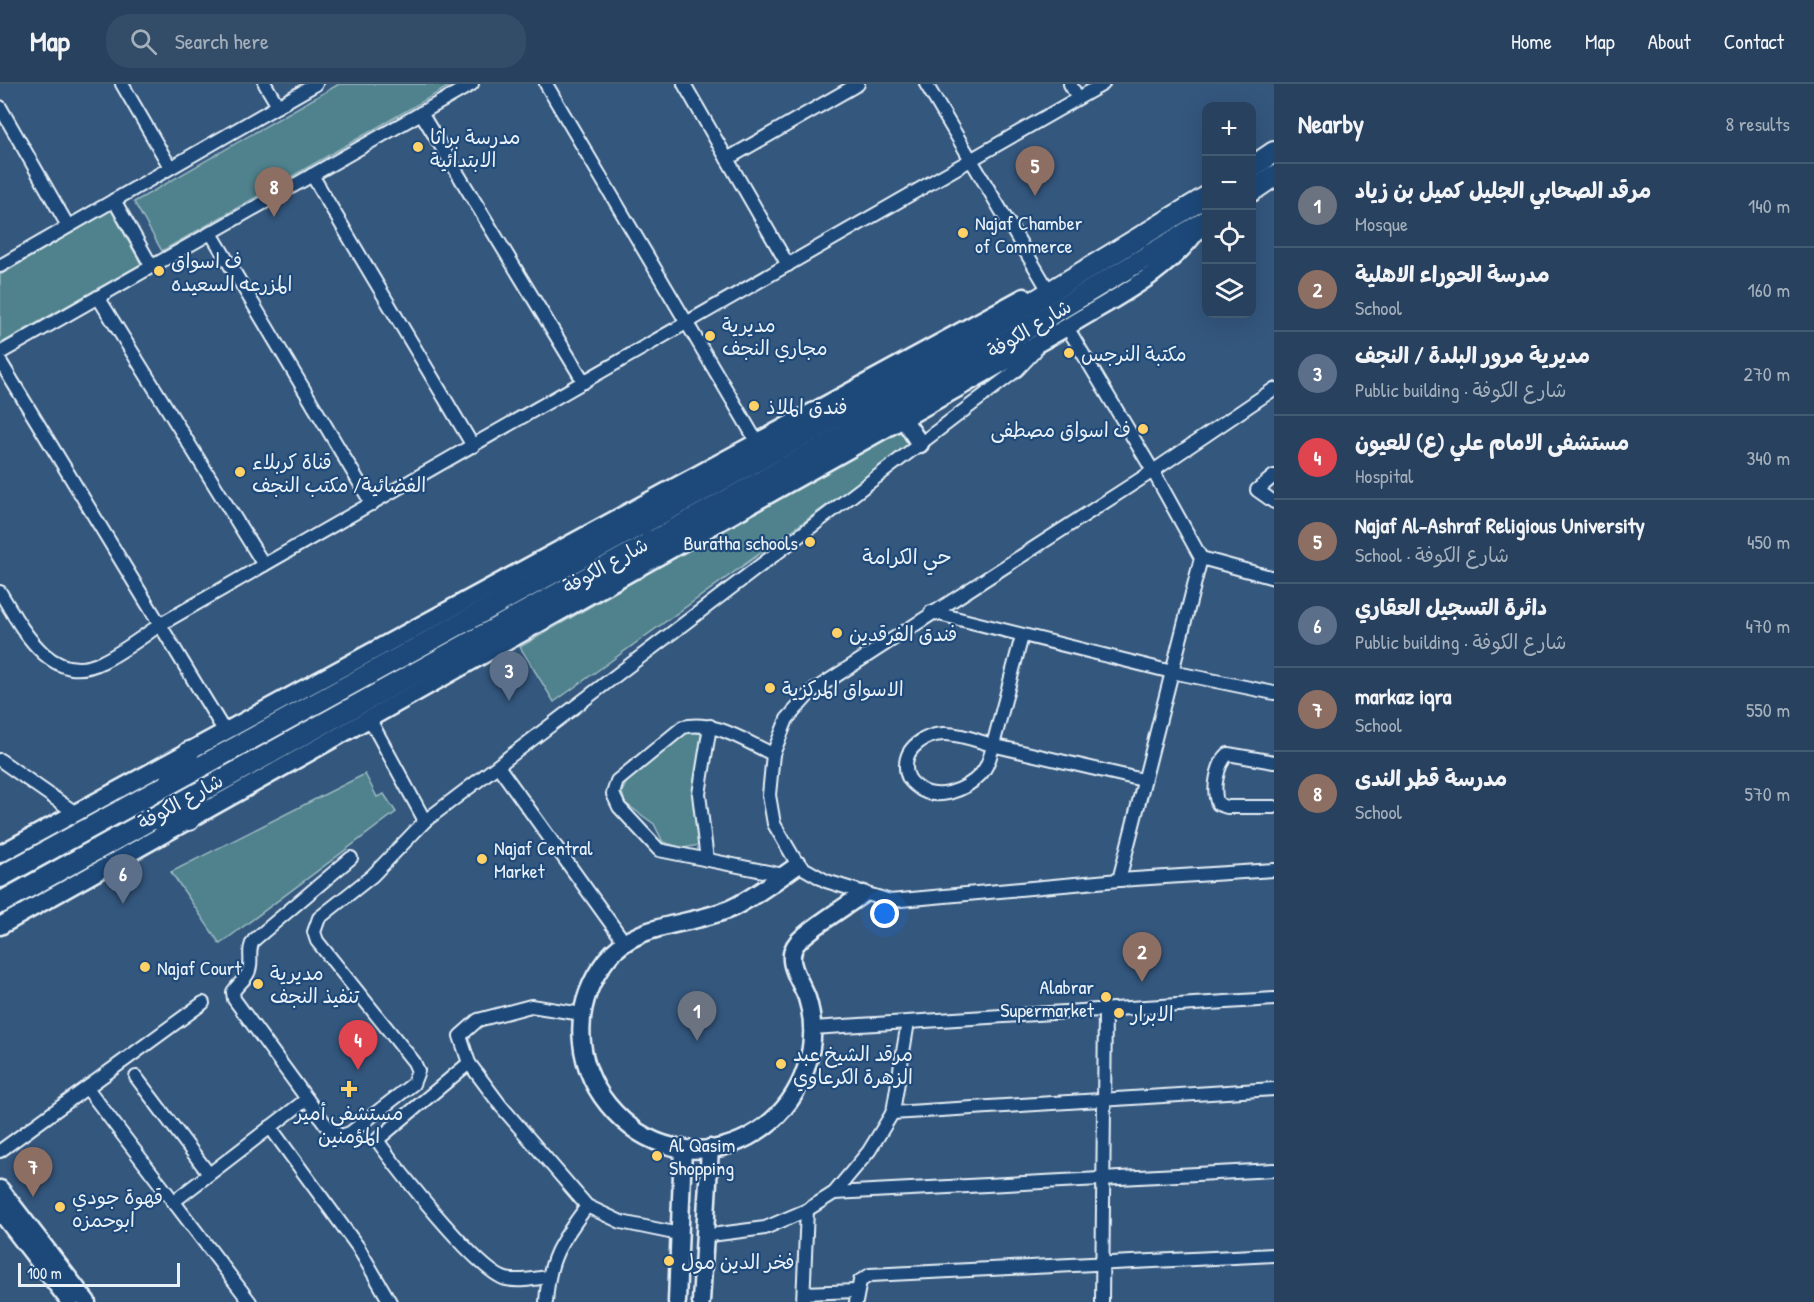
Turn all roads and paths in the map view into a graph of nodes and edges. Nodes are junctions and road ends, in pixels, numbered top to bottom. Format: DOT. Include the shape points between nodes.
graph roads {
  1 [pos="122,84"];
  2 [pos="265,84"];
  3 [pos="316,84"];
  4 [pos="472,84"];
  5 [pos="546,84"];
  6 [pos="684,84"];
  7 [pos="858,84"];
  8 [pos="926,84"];
  9 [pos="1070,84"];
  10 [pos="1102,84"];
  11 [pos="1078,98"];
  12 [pos="278,106"];
  13 [pos="0,107"];
  14 [pos="421,113"];
  15 [pos="1274,153"];
  16 [pos="727,159"];
  17 [pos="971,160"];
  18 [pos="1256,164"];
  19 [pos="170,167"];
  20 [pos="312,175"];
  21 [pos="1274,176"];
  22 [pos="1256,188"];
  23 [pos="114,200"];
  24 [pos="1198,202"];
  25 [pos="1202,224"];
  26 [pos="68,226"];
  27 [pos="1202,226"];
  28 [pos="211,233"];
  29 [pos="788,265"];
  30 [pos="0,266"];
  31 [pos="152,267"];
  32 [pos="1046,286"];
  33 [pos="98,297"];
  34 [pos="686,323"];
  35 [pos="1067,327"];
  36 [pos="1041,343"];
  37 [pos="0,353"];
  38 [pos="1023,353"];
  39 [pos="980,357"];
  40 [pos="0,361"];
  41 [pos="881,375"];
  42 [pos="913,375"];
  43 [pos="584,382"];
  44 [pos="1274,389"];
  45 [pos="904,420"];
  46 [pos="758,442"];
  47 [pos="920,444"];
  48 [pos="472,446"];
  49 [pos="1153,471"];
  50 [pos="1274,477"];
  51 [pos="1274,502"];
  52 [pos="372,504"];
  53 [pos="643,524"];
  54 [pos="1201,558"];
  55 [pos="264,566"];
  56 [pos="636,568"];
  57 [pos="1274,578"];
  58 [pos="0,592"];
  59 [pos="931,612"];
  60 [pos="161,624"];
  61 [pos="1022,636"];
  62 [pos="1172,672"];
  63 [pos="1274,693"];
  64 [pos="369,718"];
  65 [pos="710,726"];
  66 [pos="225,732"];
  67 [pos="993,745"];
  68 [pos="189,752"];
  69 [pos="773,754"];
  70 [pos="0,760"];
  71 [pos="1274,762"];
  72 [pos="498,766"];
  73 [pos="1143,780"];
  74 [pos="167,785"];
  75 [pos="1274,807"];
  76 [pos="77,814"];
  77 [pos="148,819"];
  78 [pos="189,820"];
  79 [pos="425,821"];
  80 [pos="0,855"];
  81 [pos="351,858"];
  82 [pos="706,860"];
  83 [pos="798,865"];
  84 [pos="1274,870"];
  85 [pos="783,876"];
  86 [pos="0,877"];
  87 [pos="1119,880"];
  88 [pos="863,894"];
  89 [pos="0,903"];
  90 [pos="0,927"];
  91 [pos="625,943"];
  92 [pos="1274,999"];
  93 [pos="203,1003"];
  94 [pos="1105,1010"];
  95 [pos="582,1014"];
  96 [pos="908,1022"];
  97 [pos="812,1028"];
  98 [pos="469,1063"];
  99 [pos="136,1077"];
  100 [pos="87,1088"];
  101 [pos="1274,1089"];
  102 [pos="307,1099"];
  103 [pos="1104,1101"];
  104 [pos="892,1113"];
  105 [pos="270,1127"];
  106 [pos="683,1148"];
  107 [pos="710,1148"];
  108 [pos="0,1151"];
  109 [pos="1274,1170"];
  110 [pos="209,1174"];
  111 [pos="1103,1181"];
  112 [pos="0,1189"];
  113 [pos="834,1193"];
  114 [pos="173,1202"];
  115 [pos="587,1206"];
  116 [pos="807,1210"];
  117 [pos="0,1211"];
  118 [pos="679,1234"];
  119 [pos="703,1236"];
  120 [pos="1274,1255"];
  121 [pos="1102,1265"];
  122 [pos="548,1277"];
  123 [pos="856,1296"];
  124 [pos="803,1298"];
  125 [pos="70,1302"];
  126 [pos="87,1302"];
  127 [pos="250,1302"];
  128 [pos="390,1302"];
  129 [pos="546,1302"];
  130 [pos="677,1302"];
  131 [pos="700,1302"];
  132 [pos="1102,1302"];
  1 -- 19 [label="street"];
  2 -- 12 [label="street"];
  3 -- 12 [label="street"];
  4 -- 14 [label="street"];
  5 -- 34 [label="street"];
  6 -- 16 [label="street"];
  7 -- 16 [label="street"];
  8 -- 17 [label="street"];
  9 -- 11 [label="street"];
  10 -- 11 [label="street"];
  11 -- 17 [label="street"];
  12 -- 19 [label="street"];
  13 -- 26 [label="street"];
  14 -- 20 [label="street"];
  14 -- 43 [label="street"];
  15 -- 18 [label="highway"];
  16 -- 29 [label="street"];
  17 -- 29 [label="street"];
  17 -- 32 [label="street"];
  19 -- 23 [label="street"];
  20 -- 28 [label="street"];
  20 -- 48 [label="street"];
  21 -- 22 [label="highway"];
  23 -- 26 [label="street"];
  23 -- 31 [label="street"];
  24 -- 32 [label="main road" via="1155,218"];
  24 -- 42 [label="highway, شارع الكوفة"];
  25 -- 39 [label="highway, شارع الكوفة"];
  26 -- 30 [label="street"];
  27 -- 35 [label="main road" via="1163,267"];
  28 -- 31 [label="street"];
  28 -- 52 [label="street"];
  29 -- 34 [label="street"];
  31 -- 33 [label="street"];
  32 -- 41 [label="main road"];
  33 -- 37 [label="street"];
  33 -- 55 [label="street"];
  34 -- 43 [label="street"];
  34 -- 46 [label="street"];
  35 -- 36 [label="main road"];
  35 -- 49 [label="street"];
  36 -- 38 [label="main road"];
  36 -- 47 [label="street" via="1017,370"];
  38 -- 39 [label="highway"];
  38 -- 45 [label="main road"];
  39 -- 53 [label="highway, شارع الكوفة" via="920,393"];
  40 -- 60 [label="street"];
  41 -- 42 [label="highway"];
  41 -- 46 [label="main road"];
  42 -- 53 [label="highway, شارع الكوفة"];
  43 -- 48 [label="street"];
  44 -- 49 [label="street"];
  45 -- 47 [label="main road"];
  45 -- 56 [label="main road"];
  46 -- 53 [label="main road"];
  47 -- 72 [label="street"];
  48 -- 52 [label="street"];
  49 -- 54 [label="street"];
  49 -- 59 [label="street"];
  50 -- 51 [label="street" via="1257,490"];
  52 -- 55 [label="street"];
  53 -- 56 [label="highway"];
  53 -- 66 [label="main road"];
  53 -- 74 [label="highway, شارع الكوفة"];
  53 -- 77 [label="highway, شارع الكوفة"];
  54 -- 57 [label="street"];
  54 -- 62 [label="street"];
  55 -- 60 [label="street"];
  56 -- 64 [label="main road"];
  58 -- 60 [label="street" via="42,653 74,668 102,663"];
  59 -- 61 [label="street"];
  59 -- 69 [label="street" via="811,692 787,719"];
  60 -- 66 [label="street"];
  61 -- 62 [label="street"];
  61 -- 67 [label="street"];
  62 -- 63 [label="street"];
  62 -- 73 [label="street"];
  64 -- 78 [label="main road"];
  64 -- 79 [label="street"];
  65 -- 69 [label="street"];
  65 -- 82 [label="street" via="699,794"];
  65 -- 82 [label="street" via="683,727 617,781 613,794 619,807 659,850"];
  66 -- 68 [label="main road"];
  67 -- 67 [label="street" via="953,734 933,735 911,750 906,758 907,775 928,794 954,791 981,774"];
  67 -- 73 [label="street"];
  68 -- 74 [label="highway"];
  68 -- 76 [label="main road"];
  69 -- 83 [label="street" via="769,795 774,824"];
  70 -- 76 [label="street"];
  71 -- 75 [label="street" via="1228,754 1222,759 1214,796 1218,804 1227,807"];
  72 -- 79 [label="street"];
  72 -- 91 [label="street"];
  73 -- 87 [label="street"];
  74 -- 86 [label="highway, شارع الكوفة"];
  76 -- 80 [label="main road"];
  77 -- 78 [label="highway"];
  77 -- 89 [label="highway, شارع الكوفة"];
  78 -- 90 [label="main road"];
  79 -- 102 [label="street" via="372,876 320,918 314,932 317,941 414,1062 416,1080 341,1136 332,1133"];
  81 -- 102 [label="street" via="254,940 247,976 233,992 234,999"];
  82 -- 85 [label="street"];
  83 -- 85 [label="main road"];
  83 -- 88 [label="street" via="826,881"];
  84 -- 87 [label="street"];
  85 -- 91 [label="main road" via="735,906 660,927"];
  87 -- 88 [label="street" via="890,900"];
  88 -- 97 [label="main road" via="797,943 792,956 807,998"];
  91 -- 95 [label="main road" via="607,959 591,985"];
  92 -- 94 [label="street"];
  93 -- 100 [label="street"];
  94 -- 96 [label="street"];
  94 -- 103 [label="street"];
  95 -- 98 [label="street" via="531,1006 478,1020 460,1036"];
  95 -- 106 [label="main road" via="581,1045 588,1075 603,1102 643,1135"];
  96 -- 97 [label="street"];
  96 -- 104 [label="street"];
  97 -- 107 [label="main road" via="810,1057 800,1084 784,1108 755,1132"];
  98 -- 115 [label="street"];
  98 -- 122 [label="street" via="377,1140 484,1266 504,1279"];
  99 -- 110 [label="street"];
  100 -- 108 [label="street"];
  100 -- 114 [label="street"];
  101 -- 103 [label="street"];
  102 -- 105 [label="street"];
  103 -- 104 [label="street"];
  103 -- 111 [label="street"];
  104 -- 113 [label="street" via="869,1151"];
  105 -- 110 [label="street"];
  105 -- 128 [label="street" via="358,1247"];
  106 -- 107 [label="main road"];
  106 -- 118 [label="main road"];
  107 -- 119 [label="main road"];
  109 -- 111 [label="street"];
  110 -- 114 [label="street"];
  111 -- 113 [label="street"];
  111 -- 121 [label="street"];
  112 -- 126 [label="main road"];
  113 -- 116 [label="street"];
  114 -- 127 [label="street"];
  115 -- 118 [label="street" via="621,1222"];
  115 -- 122 [label="street" via="555,1252"];
  116 -- 119 [label="street" via="765,1228"];
  116 -- 124 [label="street"];
  117 -- 125 [label="main road"];
  118 -- 130 [label="main road"];
  119 -- 131 [label="main road"];
  120 -- 121 [label="street"];
  121 -- 123 [label="street" via="870,1275 860,1281"];
  121 -- 132 [label="street"];
  122 -- 129 [label="street"];
  123 -- 124 [label="street"];
}
